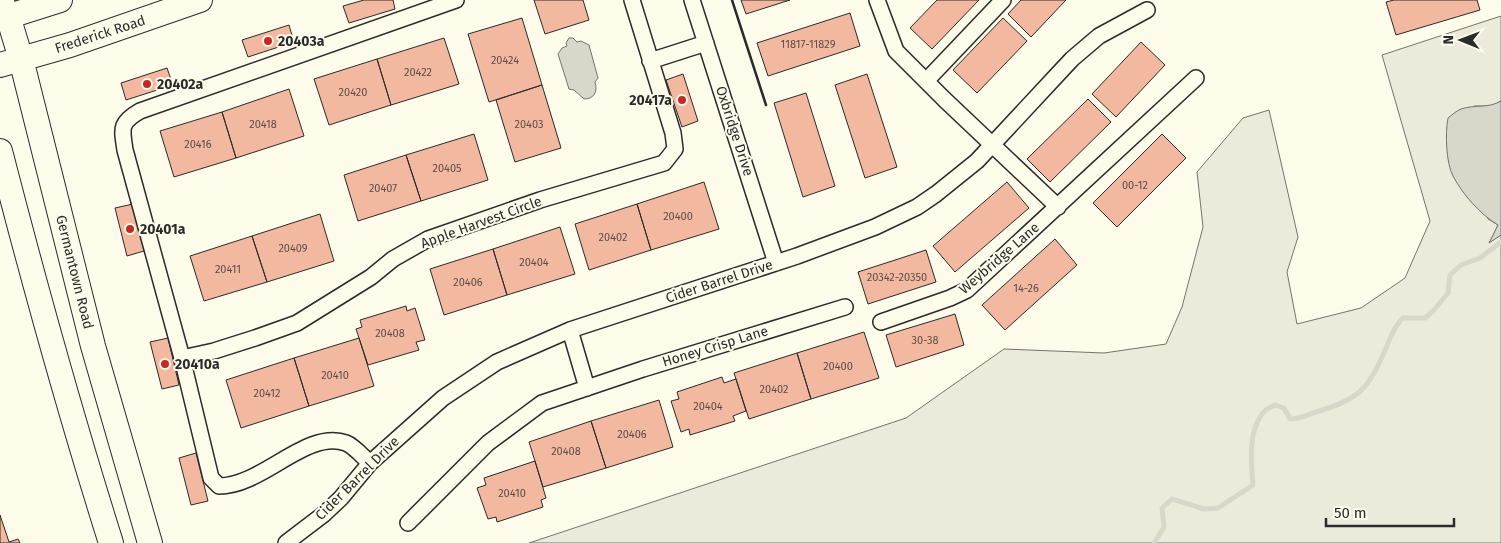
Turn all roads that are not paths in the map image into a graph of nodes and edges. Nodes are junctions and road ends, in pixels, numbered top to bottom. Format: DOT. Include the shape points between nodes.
graph roads {
  1 [pos="60,0"];
  2 [pos="200,0"];
  3 [pos="456,0"];
  4 [pos="632,0"];
  5 [pos="692,0"];
  6 [pos="877,0"];
  7 [pos="1003,0"];
  8 [pos="1147,10"];
  9 [pos="4,12"];
  10 [pos="706,43"];
  11 [pos="650,61"];
  12 [pos="10,62"];
  13 [pos="1196,78"];
  14 [pos="926,81"];
  15 [pos="992,145"];
  16 [pos="0,151"];
  17 [pos="0,183"];
  18 [pos="14,206"];
  19 [pos="1058,207"];
  20 [pos="776,263"];
  21 [pos="845,307"];
  22 [pos="881,322"];
  23 [pos="570,330"];
  24 [pos="182,358"];
  25 [pos="587,388"];
  26 [pos="370,463"];
  27 [pos="408,523"];
  28 [pos="111,543"];
  29 [pos="150,543"];
  30 [pos="286,543"];
  1 -- 9 [label="main road"];
  2 -- 12 [label="main road, Frederick Road"];
  3 -- 24 [label="street" via="130,117 122,129 125,150"];
  4 -- 11 [label="street, Apple Harvest Circle"];
  5 -- 10 [label="street, Oxbridge Drive"];
  6 -- 14 [label="street" via="896,51"];
  7 -- 14 [label="street"];
  8 -- 15 [label="street, Cider Barrel Drive" via="1099,36 1072,59"];
  9 -- 12 [label="main road, Germantown Road"];
  10 -- 11 [label="street"];
  10 -- 20 [label="street, Oxbridge Drive"];
  11 -- 24 [label="street, Apple Harvest Circle" via="675,149 664,163 540,200 428,239 297,323 214,351"];
  12 -- 29 [label="main road, Germantown Road"];
  13 -- 19 [label="street, Weybridge Lane"];
  14 -- 15 [label="street"];
  15 -- 19 [label="street"];
  15 -- 20 [label="street, Cider Barrel Drive" via="977,161 917,207 875,227"];
  16 -- 18 [label="main road"];
  17 -- 18 [label="main road"];
  18 -- 28 [label="main road"];
  19 -- 22 [label="street, Weybridge Lane" via="967,290"];
  20 -- 23 [label="street, Cider Barrel Drive"];
  21 -- 25 [label="street, Honey Crisp Lane"];
  23 -- 25 [label="street"];
  23 -- 26 [label="street, Cider Barrel Drive" via="497,362 443,398"];
  24 -- 26 [label="street" via="211,478 219,486 232,486 251,479 310,446 329,440 348,444"];
  25 -- 27 [label="street, Honey Crisp Lane" via="542,403 488,443"];
  26 -- 30 [label="street, Cider Barrel Drive" via="341,498"];
}
